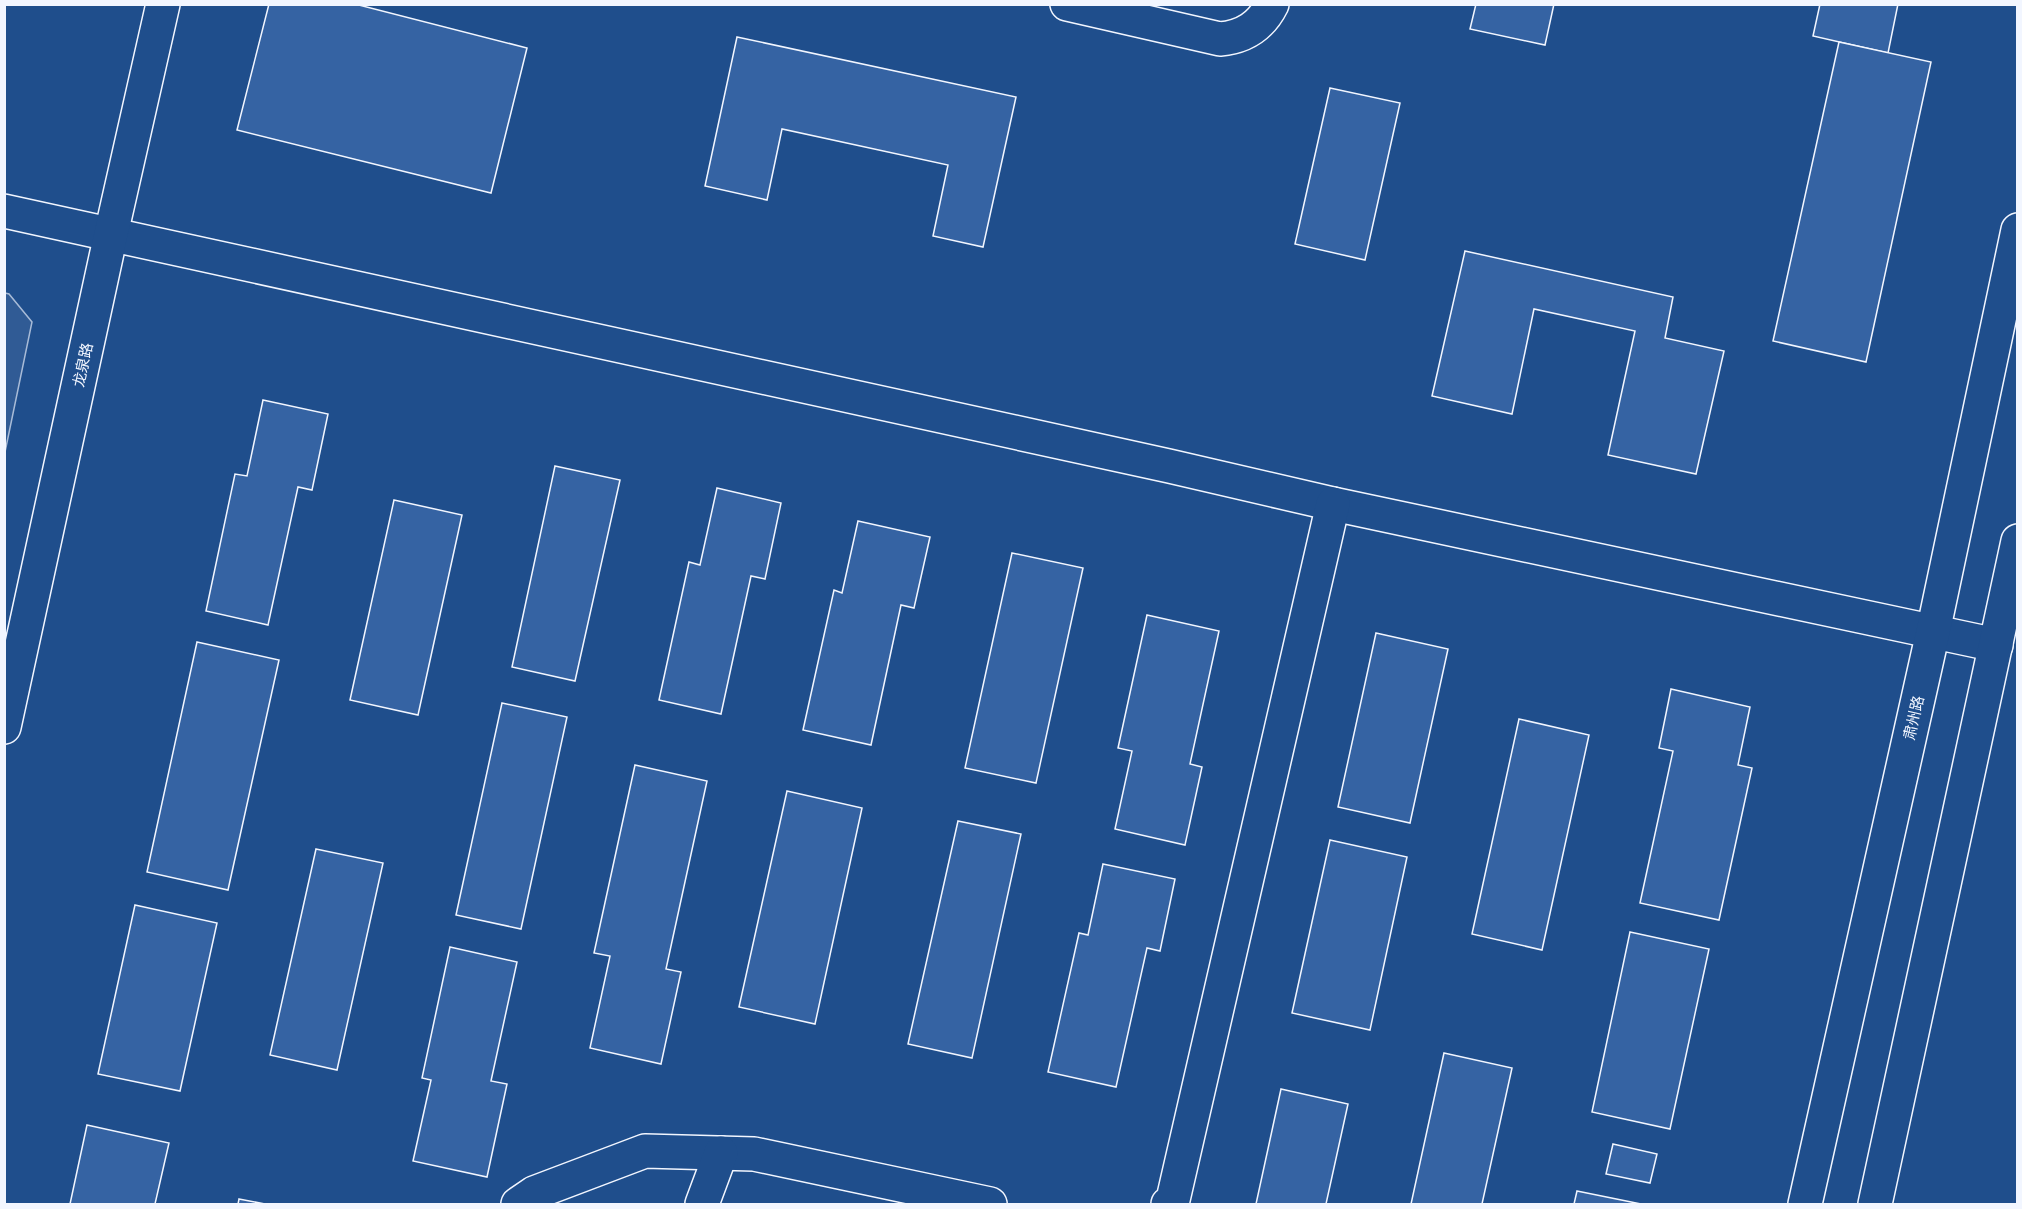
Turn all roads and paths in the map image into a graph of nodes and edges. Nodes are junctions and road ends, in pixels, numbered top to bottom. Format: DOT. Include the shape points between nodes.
graph roads {
  1 [pos="163,4"];
  2 [pos="1067,4"];
  3 [pos="1272,4"];
  4 [pos="4,211"];
  5 [pos="2018,230"];
  6 [pos="111,234"];
  7 [pos="1333,504"];
  8 [pos="2018,541"];
  9 [pos="1933,632"];
  10 [pos="1996,645"];
  11 [pos="4,727"];
  12 [pos="721,1153"];
  13 [pos="932,1198"];
  14 [pos="518,1204"];
  15 [pos="702,1204"];
  16 [pos="990,1204"];
  17 [pos="1171,1204"];
  18 [pos="1805,1204"];
  19 [pos="1875,1204"];
  1 -- 6 [label="street, 龙泉路"];
  2 -- 3 [label="street" via="1220,39 1233,38 1258,25"];
  4 -- 6 [label="street"];
  5 -- 9 [label="street, 肃州路"];
  6 -- 7 [label="street"];
  6 -- 11 [label="street, 龙泉路"];
  7 -- 9 [label="street"];
  7 -- 17 [label="street"];
  8 -- 10 [label="street"];
  9 -- 10 [label="street"];
  9 -- 18 [label="street, 肃州路"];
  10 -- 19 [label="street"];
  12 -- 13 [label="street" via="754,1154"];
  12 -- 14 [label="street" via="645,1151 534,1193"];
  12 -- 15 [label="street"];
  13 -- 16 [label="street"];
}
